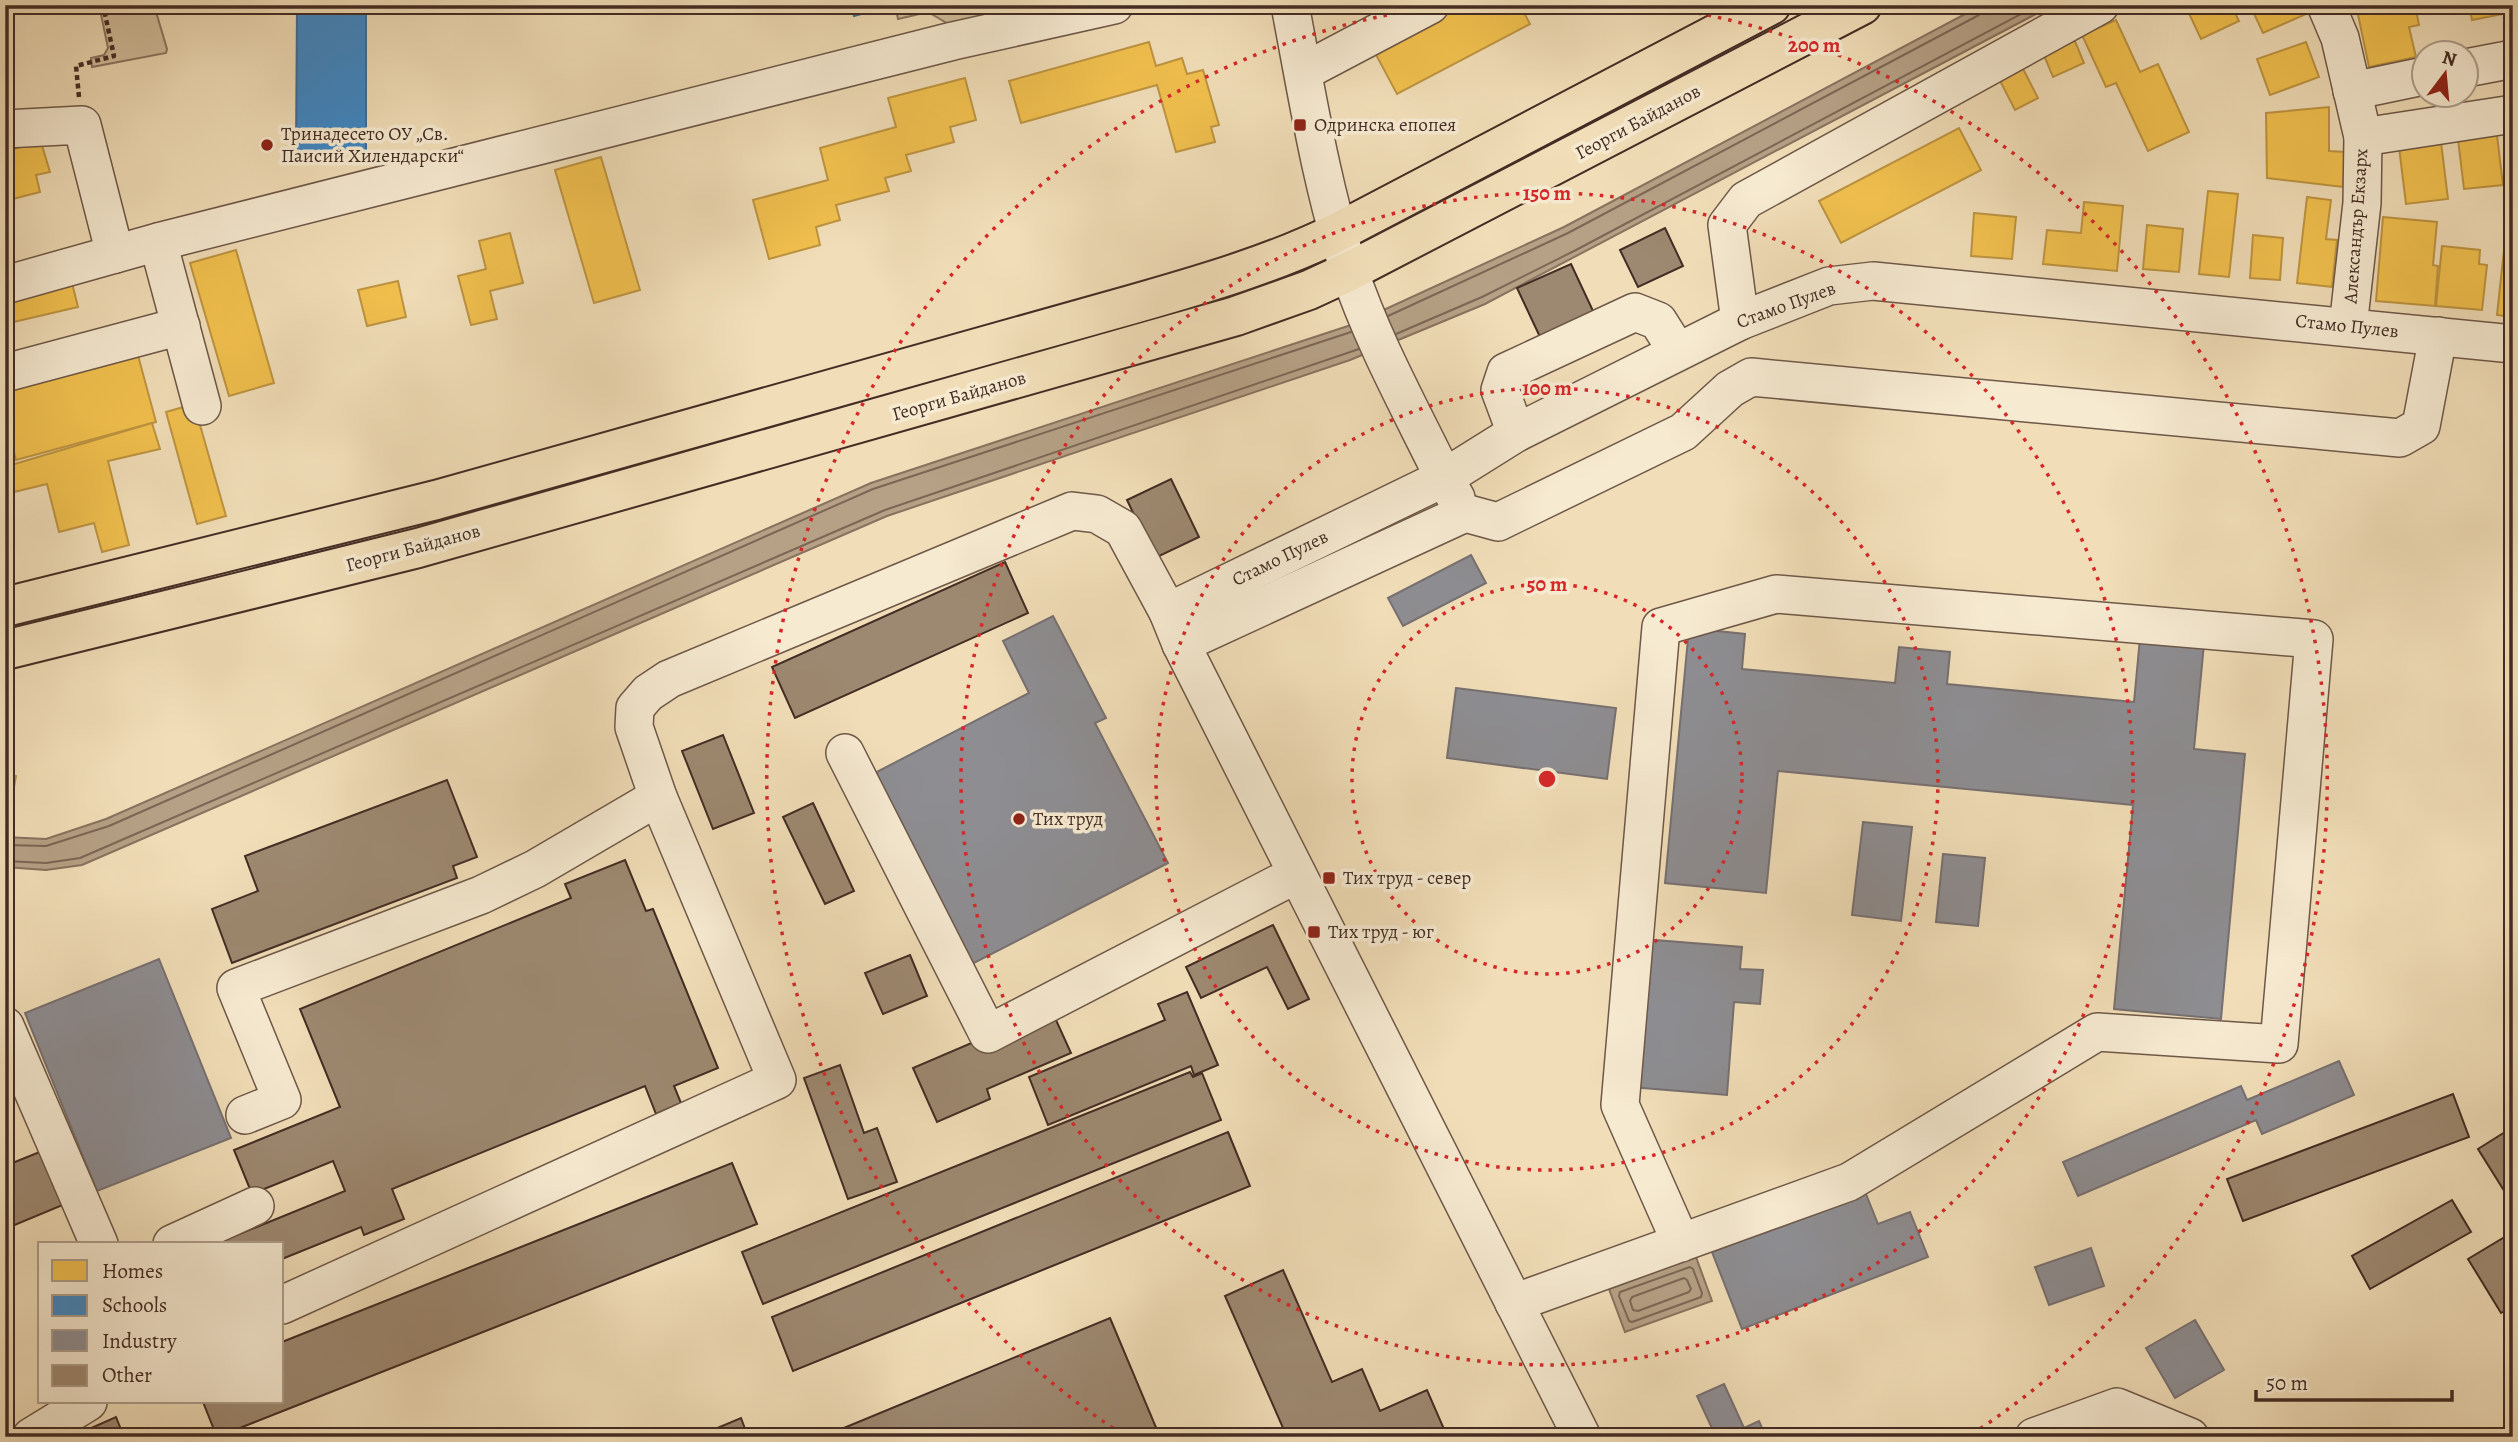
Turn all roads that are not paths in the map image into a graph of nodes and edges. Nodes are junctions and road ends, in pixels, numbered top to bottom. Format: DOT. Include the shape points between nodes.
graph roads {
  1 [pos="1114,5"];
  2 [pos="1290,5"];
  3 [pos="1430,5"];
  4 [pos="1771,5"];
  5 [pos="1862,5"];
  6 [pos="2100,5"];
  7 [pos="2326,5"];
  8 [pos="2513,59"];
  9 [pos="2480,65"];
  10 [pos="1303,72"];
  11 [pos="2410,79"];
  12 [pos="2352,91"];
  13 [pos="2513,114"];
  14 [pos="5,129"];
  15 [pos="2363,136"];
  16 [pos="1338,232"];
  17 [pos="159,242"];
  18 [pos="115,254"];
  19 [pos="1350,271"];
  20 [pos="5,285"];
  21 [pos="1740,321"];
  22 [pos="181,326"];
  23 [pos="2348,327"];
  24 [pos="2438,336"];
  25 [pos="2513,344"];
  26 [pos="1691,345"];
  27 [pos="5,373"];
  28 [pos="1730,388"];
  29 [pos="202,406"];
  30 [pos="1516,433"];
  31 [pos="1444,478"];
  32 [pos="1465,513"];
  33 [pos="5,607"];
  34 [pos="1175,628"];
  35 [pos="5,650"];
  36 [pos="845,752"];
  37 [pos="658,797"];
  38 [pos="1297,874"];
  39 [pos="5,1026"];
  40 [pos="245,1115"];
  41 [pos="255,1206"];
  42 [pos="98,1242"];
  43 [pos="176,1242"];
  44 [pos="1681,1243"];
  45 [pos="1514,1303"];
  46 [pos="284,1304"];
  47 [pos="85,1404"];
  48 [pos="31,1437"];
  49 [pos="1582,1437"];
  50 [pos="2034,1437"];
  51 [pos="2190,1437"];
  1 -- 17 [label="street" via="953,41"];
  2 -- 10 [label="street"];
  3 -- 10 [label="street"];
  4 -- 16 [label="main road, Георги Байданов"];
  5 -- 19 [label="main road, Георги Байданов"];
  6 -- 21 [label="street" via="1746,200 1727,225"];
  7 -- 12 [label="street, Александър Екзарх" via="2340,38"];
  8 -- 9 [label="street"];
  10 -- 16 [label="street"];
  11 -- 12 [label="street"];
  12 -- 15 [label="street, Александър Екзарх"];
  13 -- 15 [label="street"];
  14 -- 18 [label="street" via="82,125"];
  15 -- 23 [label="street, Александър Екзарх" via="2362,203"];
  16 -- 19 [label="street"];
  16 -- 33 [label="main road, Георги Байданов" via="1296,253 1108,312 436,500"];
  17 -- 18 [label="street"];
  17 -- 22 [label="street"];
  18 -- 20 [label="street"];
  19 -- 31 [label="street" via="1382,350"];
  19 -- 35 [label="main road, Георги Байданов" via="1236,316 684,474 405,551"];
  21 -- 23 [label="street, Стамо Пулев" via="1829,286 1873,281"];
  21 -- 26 [label="street, Стамо Пулев"];
  22 -- 27 [label="street"];
  22 -- 29 [label="street"];
  23 -- 24 [label="street, Стамо Пулев"];
  24 -- 25 [label="street, Стамо Пулев"];
  24 -- 28 [label="street" via="2421,426 2400,438 1751,377"];
  26 -- 28 [label="street"];
  26 -- 30 [label="street, Стамо Пулев"];
  26 -- 30 [label="street" via="1658,321 1635,312 1506,372 1500,390"];
  28 -- 32 [label="street" via="1682,432 1498,522"];
  30 -- 31 [label="street, Стамо Пулев"];
  31 -- 32 [label="street"];
  31 -- 34 [label="street, Стамо Пулев"];
  32 -- 34 [label="street"];
  34 -- 37 [label="street" via="1123,529 1097,514 1072,511 669,679 648,693 635,708 634,727"];
  34 -- 38 [label="street"];
  36 -- 38 [label="street" via="988,1034"];
  37 -- 40 [label="street" via="481,895 236,988 282,1101"];
  37 -- 46 [label="street" via="777,1080"];
  38 -- 45 [label="street"];
  39 -- 42 [label="street"];
  41 -- 43 [label="street"];
  44 -- 44 [label="street" via="1849,1182 2097,1031 2279,1044 2314,639 1776,594 1661,627 1620,1105"];
  44 -- 45 [label="street"];
  45 -- 49 [label="street"];
  47 -- 48 [label="street"];
  50 -- 51 [label="street" via="2117,1407"];
}
